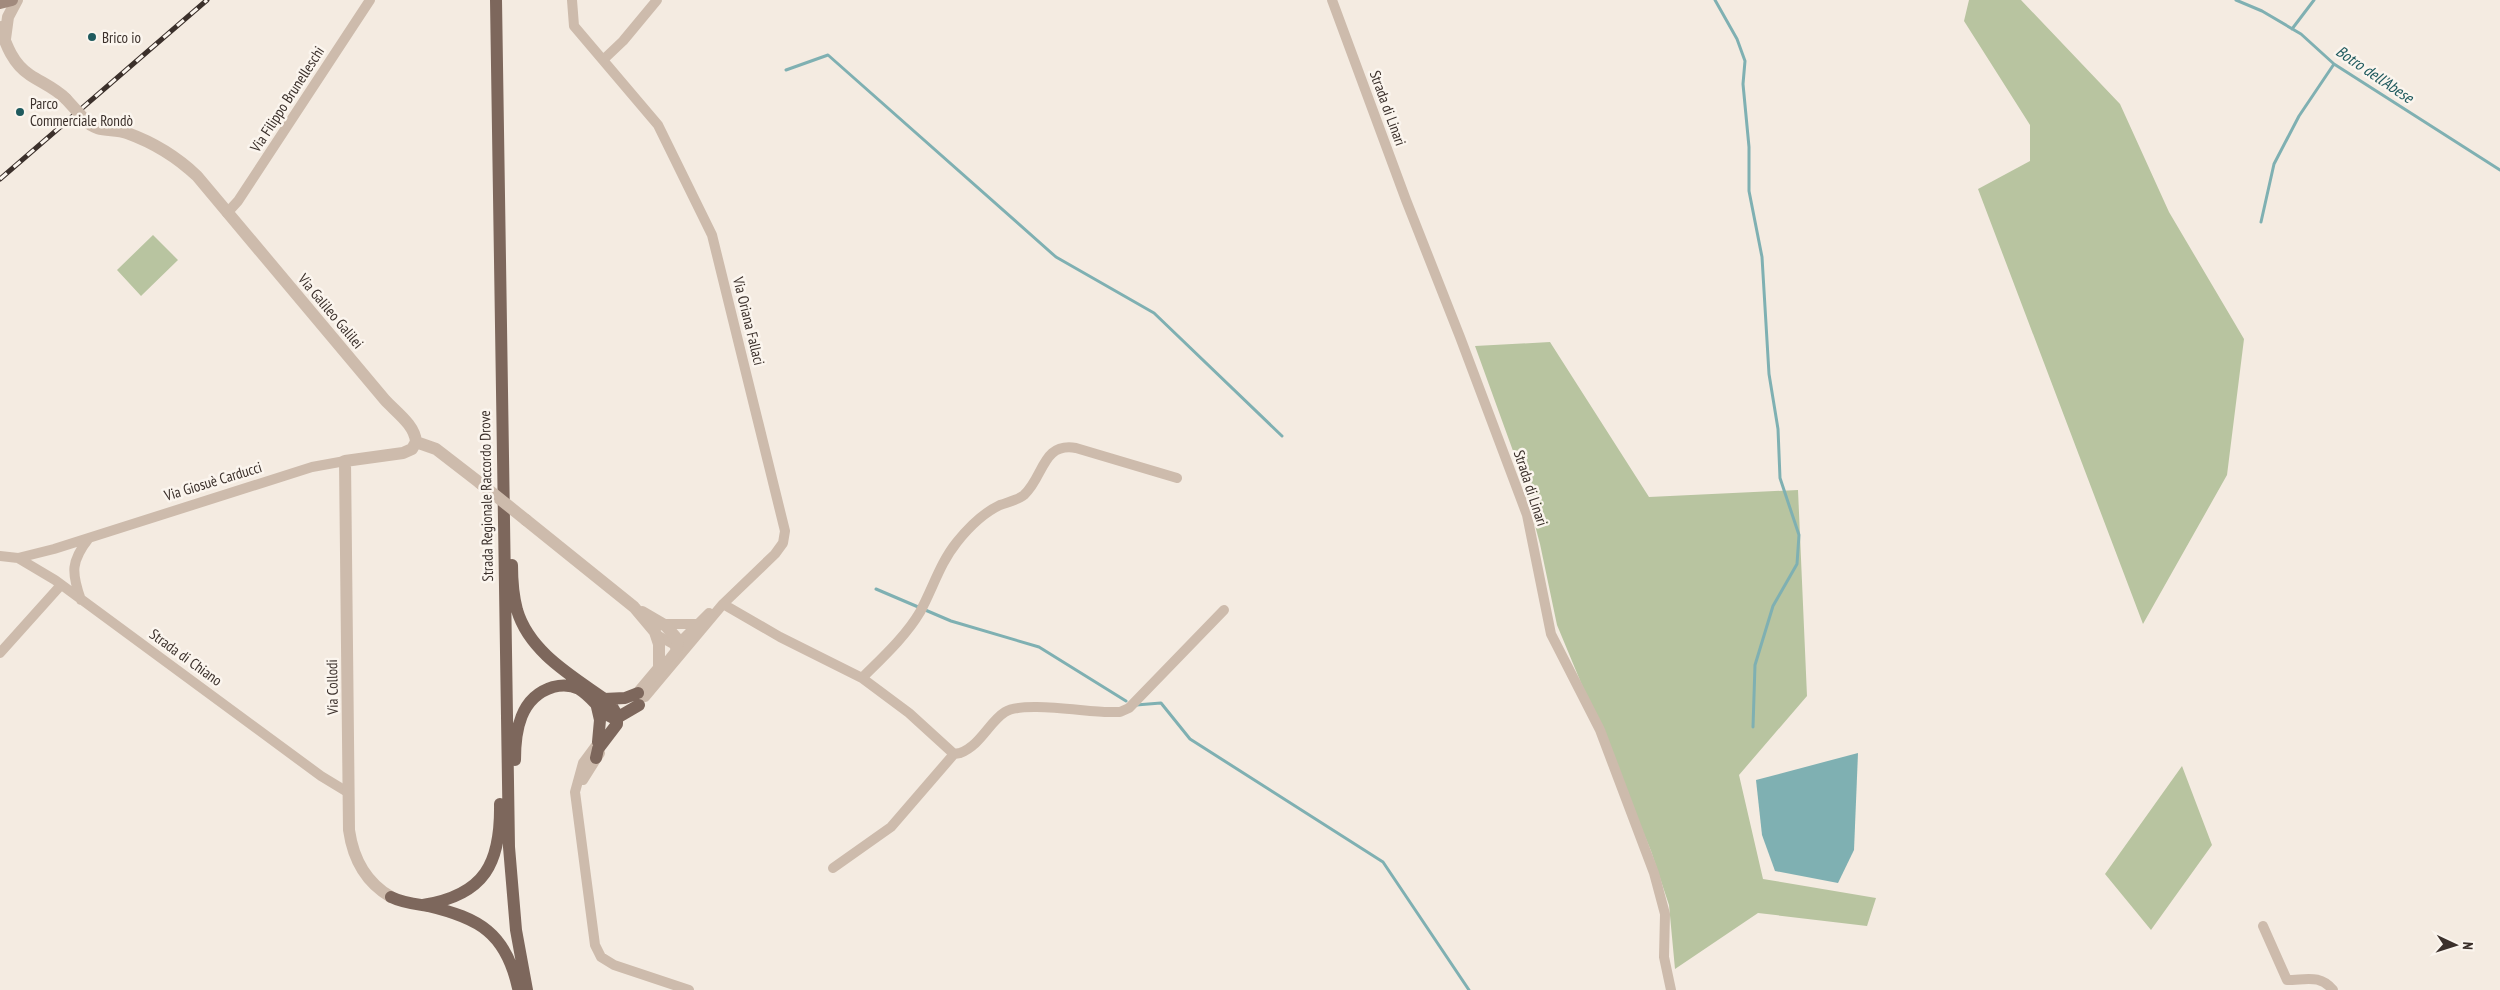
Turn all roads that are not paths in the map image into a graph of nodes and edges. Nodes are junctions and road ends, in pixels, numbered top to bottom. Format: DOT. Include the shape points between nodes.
graph roads {
  1 [pos="12,0"];
  2 [pos="17,0"];
  3 [pos="370,0"];
  4 [pos="496,0"];
  5 [pos="572,0"];
  6 [pos="657,0"];
  7 [pos="1332,0"];
  8 [pos="0,3"];
  9 [pos="0,28"];
  10 [pos="6,41"];
  11 [pos="603,60"];
  12 [pos="227,212"];
  13 [pos="416,442"];
  14 [pos="502,451"];
  15 [pos="345,461"];
  16 [pos="1178,478"];
  17 [pos="90,537"];
  18 [pos="0,556"];
  19 [pos="18,558"];
  20 [pos="61,585"];
  21 [pos="81,600"];
  22 [pos="723,604"];
  23 [pos="634,607"];
  24 [pos="1224,610"];
  25 [pos="663,624"];
  26 [pos="696,624"];
  27 [pos="505,631"];
  28 [pos="656,635"];
  29 [pos="697,635"];
  30 [pos="678,644"];
  31 [pos="0,653"];
  32 [pos="659,668"];
  33 [pos="862,678"];
  34 [pos="641,698"];
  35 [pos="600,703"];
  36 [pos="618,718"];
  37 [pos="598,742"];
  38 [pos="954,754"];
  39 [pos="596,758"];
  40 [pos="349,793"];
  41 [pos="578,803"];
  42 [pos="833,868"];
  43 [pos="391,897"];
  44 [pos="423,905"];
  45 [pos="515,918"];
  46 [pos="2263,926"];
  47 [pos="518,990"];
  48 [pos="527,990"];
  49 [pos="689,990"];
  50 [pos="1671,990"];
  51 [pos="2333,990"];
  1 -- 8 [label="main road"];
  2 -- 10 [label="street" via="8,17"];
  3 -- 12 [label="street, Via Filippo Brunelleschi" via="238,201"];
  4 -- 14 [label="main road, Strada Regionale Raccordo Drove"];
  5 -- 11 [label="street, Via Oriana Fallaci" via="574,26"];
  6 -- 11 [label="street"];
  7 -- 50 [label="street, Strada di Linari" via="1526,514 1551,634 1600,730 1654,873 1665,914 1664,957"];
  9 -- 10 [label="street, Via Galileo Galilei"];
  10 -- 12 [label="street, Via Galileo Galilei, bridge" via="22,68 52,87 94,128 133,135 171,156 196,176"];
  11 -- 22 [label="street, Via Oriana Fallaci" via="658,125 712,235 782,517 785,531 783,543 776,554"];
  12 -- 13 [label="street, Via Galileo Galilei" via="410,426"];
  13 -- 15 [label="street, Via Giosuè Carducci" via="412,449 403,453"];
  13 -- 23 [label="street, bridge" via="436,449"];
  14 -- 27 [label="main road, Strada Regionale Raccordo Drove"];
  14 -- 35 [label="main road" via="511,485 513,584 520,618 543,651"];
  15 -- 17 [label="street, Via Giosuè Carducci" via="312,467"];
  15 -- 40 [label="street, Via Collodi"];
  16 -- 33 [label="street" via="1076,448 1057,448 1024,494 981,516 957,542 942,562 918,614"];
  17 -- 19 [label="street, Via Giosuè Carducci"];
  17 -- 21 [label="street" via="77,553 73,568"];
  18 -- 19 [label="street, Strada di Chiano"];
  19 -- 20 [label="street, Strada di Chiano"];
  20 -- 21 [label="street, Strada di Chiano"];
  20 -- 31 [label="street"];
  21 -- 40 [label="street, Strada di Chiano" via="325,780"];
  22 -- 26 [label="street"];
  22 -- 29 [label="street"];
  22 -- 33 [label="street"];
  23 -- 25 [label="street"];
  23 -- 28 [label="street"];
  24 -- 38 [label="street" via="1129,708 1120,712 1013,709 965,751"];
  25 -- 26 [label="street"];
  25 -- 30 [label="street" via="676,636"];
  26 -- 30 [label="street"];
  27 -- 44 [label="main road" via="497,664 500,823 496,854 488,869 470,889 446,900"];
  27 -- 45 [label="main road, Strada Regionale Raccordo Drove" via="509,847"];
  28 -- 30 [label="street"];
  28 -- 32 [label="street"];
  29 -- 30 [label="street"];
  29 -- 34 [label="street"];
  30 -- 32 [label="street"];
  30 -- 34 [label="street" via="676,652"];
  32 -- 34 [label="street"];
  33 -- 38 [label="street" via="909,713"];
  34 -- 35 [label="main road"];
  34 -- 36 [label="main road"];
  34 -- 39 [label="street"];
  35 -- 36 [label="main road" via="614,707"];
  35 -- 37 [label="main road"];
  35 -- 45 [label="main road" via="577,688 554,687 533,699 520,720 515,748 518,881"];
  36 -- 37 [label="street"];
  36 -- 39 [label="main road" via="598,749"];
  37 -- 41 [label="street" via="584,760 578,776 575,792"];
  38 -- 42 [label="street" via="892,827"];
  39 -- 41 [label="street" via="583,779"];
  40 -- 43 [label="street, Via Collodi" via="349,830 355,856 370,881"];
  41 -- 49 [label="street" via="595,945 601,957 614,965"];
  43 -- 44 [label="main road"];
  44 -- 47 [label="main road" via="466,916 487,929 508,956"];
  45 -- 48 [label="main road, Strada Regionale Raccordo Drove"];
  46 -- 51 [label="street" via="2287,980 2318,978"];
}
